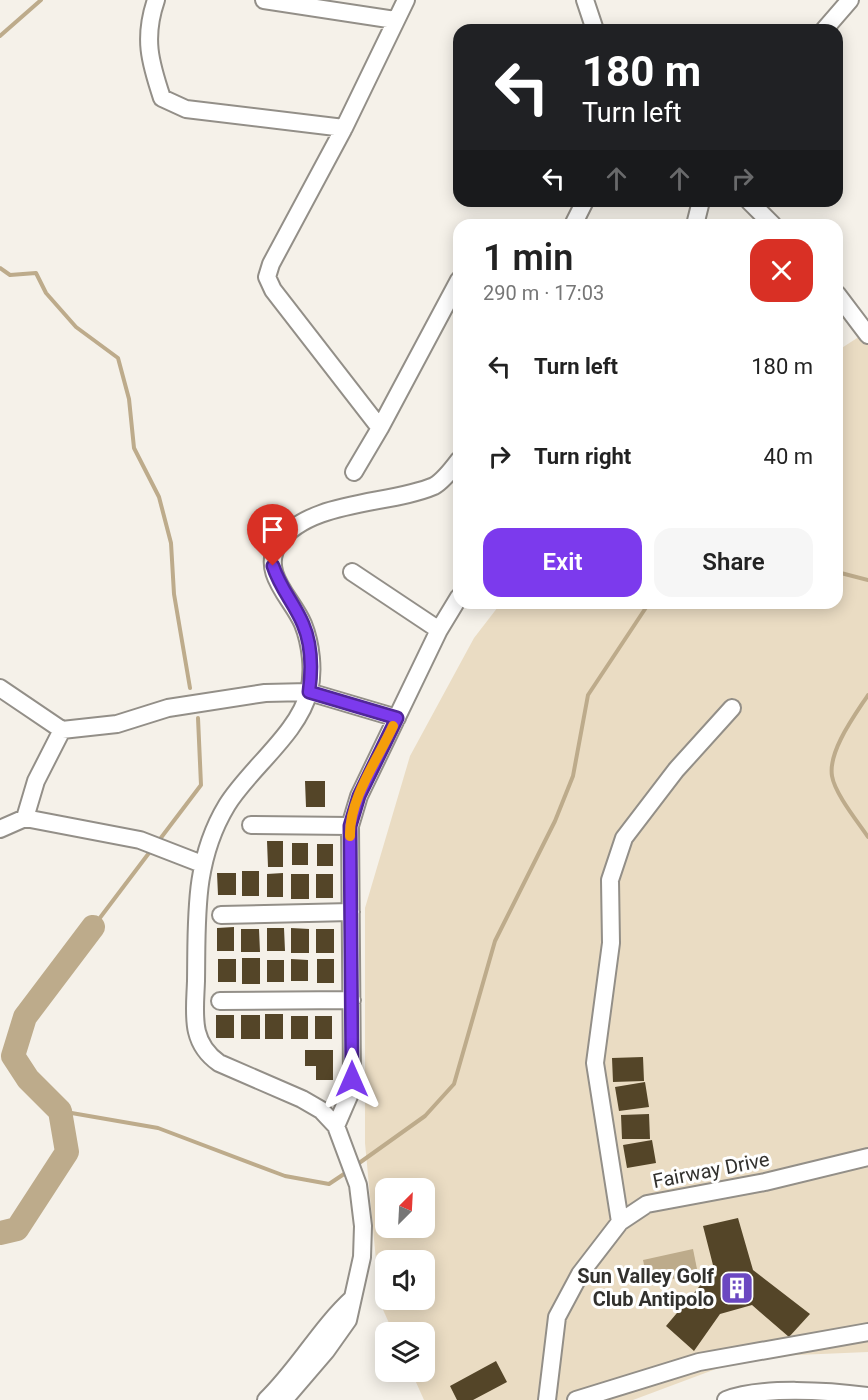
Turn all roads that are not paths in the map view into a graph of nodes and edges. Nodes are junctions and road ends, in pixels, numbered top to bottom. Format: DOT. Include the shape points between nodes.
graph roads {
  1 [pos="156,0"];
  2 [pos="264,0"];
  3 [pos="406,0"];
  4 [pos="585,0"];
  5 [pos="850,0"];
  6 [pos="395,20"];
  7 [pos="593,24"];
  8 [pos="829,24"];
  9 [pos="345,128"];
  10 [pos="755,207"];
  11 [pos="767,219"];
  12 [pos="453,291"];
  13 [pos="845,316"];
  14 [pos="868,335"];
  15 [pos="380,428"];
  16 [pos="453,467"];
  17 [pos="354,472"];
  18 [pos="352,572"];
  19 [pos="453,607"];
  20 [pos="439,630"];
  21 [pos="0,688"];
  22 [pos="309,692"];
  23 [pos="732,708"];
  24 [pos="397,718"];
  25 [pos="62,730"];
  26 [pos="25,818"];
  27 [pos="251,825"];
  28 [pos="350,826"];
  29 [pos="0,828"];
  30 [pos="202,864"];
  31 [pos="351,912"];
  32 [pos="221,915"];
  33 [pos="352,1000"];
  34 [pos="220,1001"];
  35 [pos="336,1126"];
  36 [pos="868,1157"];
  37 [pos="620,1222"];
  38 [pos="353,1298"];
  39 [pos="868,1332"];
  40 [pos="868,1396"];
  41 [pos="266,1400"];
  42 [pos="284,1400"];
  43 [pos="547,1400"];
  44 [pos="576,1400"];
  45 [pos="726,1400"];
  1 -- 9 [label="street" via="149,21 149,58 162,98 186,110"];
  2 -- 6 [label="street"];
  3 -- 6 [label="street"];
  4 -- 7 [label="street"];
  5 -- 8 [label="street"];
  6 -- 9 [label="street"];
  9 -- 15 [label="street" via="267,277"];
  10 -- 11 [label="street"];
  12 -- 15 [label="street"];
  13 -- 14 [label="street"];
  15 -- 17 [label="street"];
  16 -- 22 [label="street" via="436,485 310,518 289,531 273,552 279,586 303,624 312,672"];
  18 -- 20 [label="street"];
  19 -- 20 [label="street"];
  20 -- 24 [label="street"];
  21 -- 25 [label="street"];
  22 -- 24 [label="street"];
  22 -- 25 [label="street" via="265,693 178,706 117,724"];
  22 -- 30 [label="street" via="289,728 228,803"];
  23 -- 37 [label="street" via="676,770 624,838 610,880 611,944 595,1063"];
  24 -- 28 [label="street" via="359,796"];
  25 -- 26 [label="street" via="36,782"];
  26 -- 29 [label="street"];
  26 -- 30 [label="street" via="140,840"];
  27 -- 28 [label="street"];
  28 -- 31 [label="street"];
  30 -- 35 [label="street" via="195,1006 200,1044 219,1063 302,1099 321,1110"];
  31 -- 32 [label="street"];
  31 -- 33 [label="street"];
  33 -- 34 [label="street"];
  33 -- 35 [label="street" via="352,1079"];
  35 -- 38 [label="street" via="358,1185 363,1226 362,1257"];
  36 -- 37 [label="street, Fairway Drive" via="765,1182 647,1204"];
  37 -- 43 [label="street, Fairway Drive" via="580,1274 556,1317"];
  38 -- 41 [label="street"];
  38 -- 42 [label="street" via="348,1320"];
  39 -- 44 [label="street" via="699,1362"];
  40 -- 45 [label="street" via="789,1391"];
}
